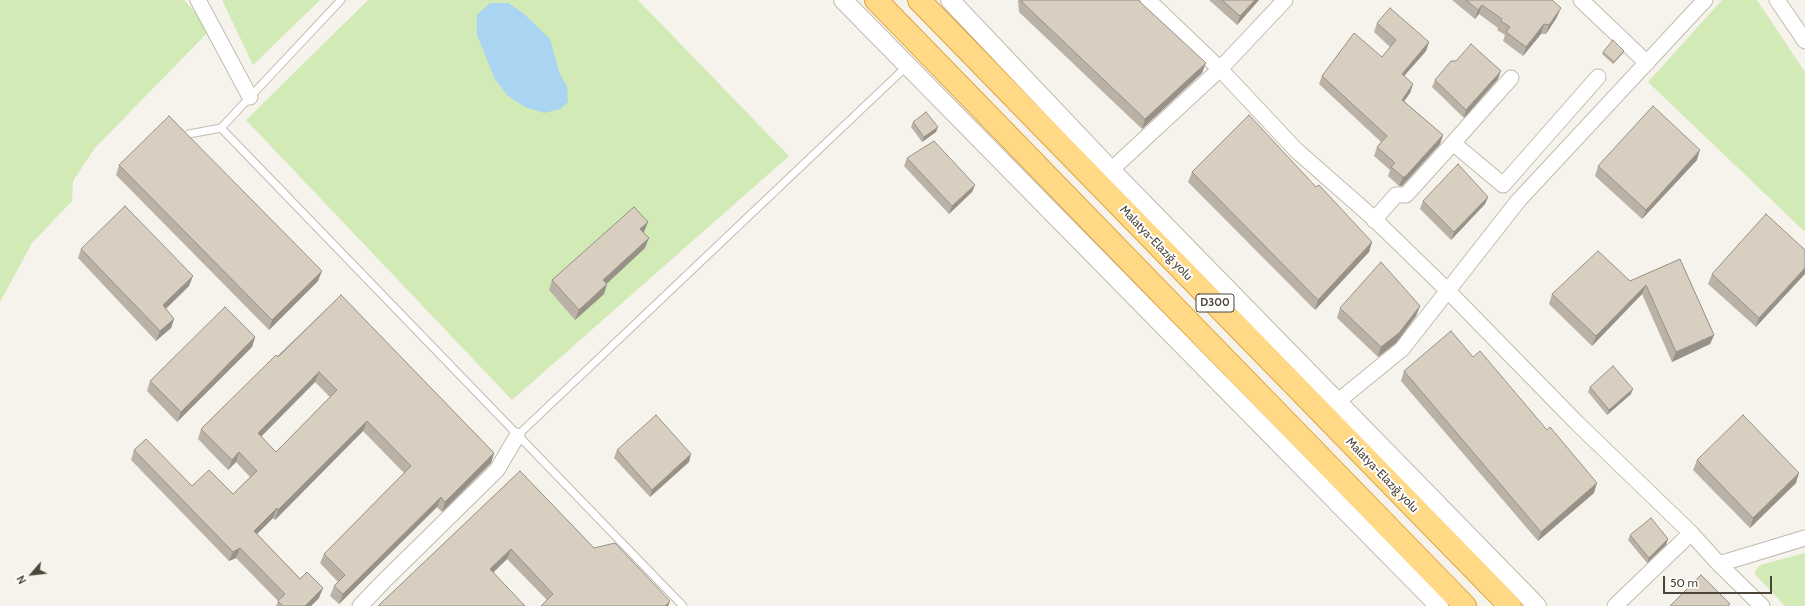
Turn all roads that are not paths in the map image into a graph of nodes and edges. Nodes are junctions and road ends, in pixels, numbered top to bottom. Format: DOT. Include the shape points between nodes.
graph roads {
  1 [pos="198,0"];
  2 [pos="341,0"];
  3 [pos="843,0"];
  4 [pos="876,0"];
  5 [pos="919,0"];
  6 [pos="950,0"];
  7 [pos="1148,0"];
  8 [pos="1284,0"];
  9 [pos="1582,0"];
  10 [pos="1705,0"];
  11 [pos="1777,0"];
  12 [pos="1805,41"];
  13 [pos="1647,63"];
  14 [pos="907,65"];
  15 [pos="1220,69"];
  16 [pos="1598,77"];
  17 [pos="1511,78"];
  18 [pos="250,97"];
  19 [pos="221,128"];
  20 [pos="189,134"];
  21 [pos="1453,143"];
  22 [pos="1111,170"];
  23 [pos="1374,220"];
  24 [pos="1447,290"];
  25 [pos="1337,402"];
  26 [pos="517,436"];
  27 [pos="1691,533"];
  28 [pos="1805,538"];
  29 [pos="1719,564"];
  30 [pos="360,606"];
  31 [pos="683,606"];
  32 [pos="1439,606"];
  33 [pos="1465,606"];
  34 [pos="1510,606"];
  35 [pos="1537,606"];
  36 [pos="1615,606"];
  37 [pos="1762,606"];
  1 -- 18 [label="street"];
  2 -- 18 [label="lane"];
  3 -- 14 [label="street"];
  4 -- 33 [label="highway, D300"];
  5 -- 34 [label="highway, Malatya-Elazığ yolu / D300"];
  6 -- 22 [label="street"];
  7 -- 15 [label="street"];
  8 -- 15 [label="street"];
  9 -- 13 [label="street"];
  10 -- 13 [label="street"];
  11 -- 12 [label="street"];
  13 -- 24 [label="street" via="1518,201"];
  14 -- 26 [label="lane"];
  14 -- 32 [label="street"];
  15 -- 22 [label="street"];
  15 -- 23 [label="street" via="1296,150"];
  16 -- 21 [label="street" via="1503,185"];
  17 -- 21 [label="street"];
  18 -- 19 [label="lane"];
  19 -- 20 [label="lane"];
  19 -- 26 [label="lane"];
  21 -- 23 [label="street" via="1406,195 1396,195"];
  22 -- 25 [label="street"];
  23 -- 24 [label="street"];
  24 -- 25 [label="street" via="1402,349"];
  24 -- 27 [label="street" via="1577,423"];
  25 -- 35 [label="street"];
  26 -- 30 [label="street" via="497,470"];
  26 -- 31 [label="lane"];
  27 -- 29 [label="street"];
  27 -- 36 [label="street"];
  28 -- 29 [label="street"];
  29 -- 37 [label="street"];
}
